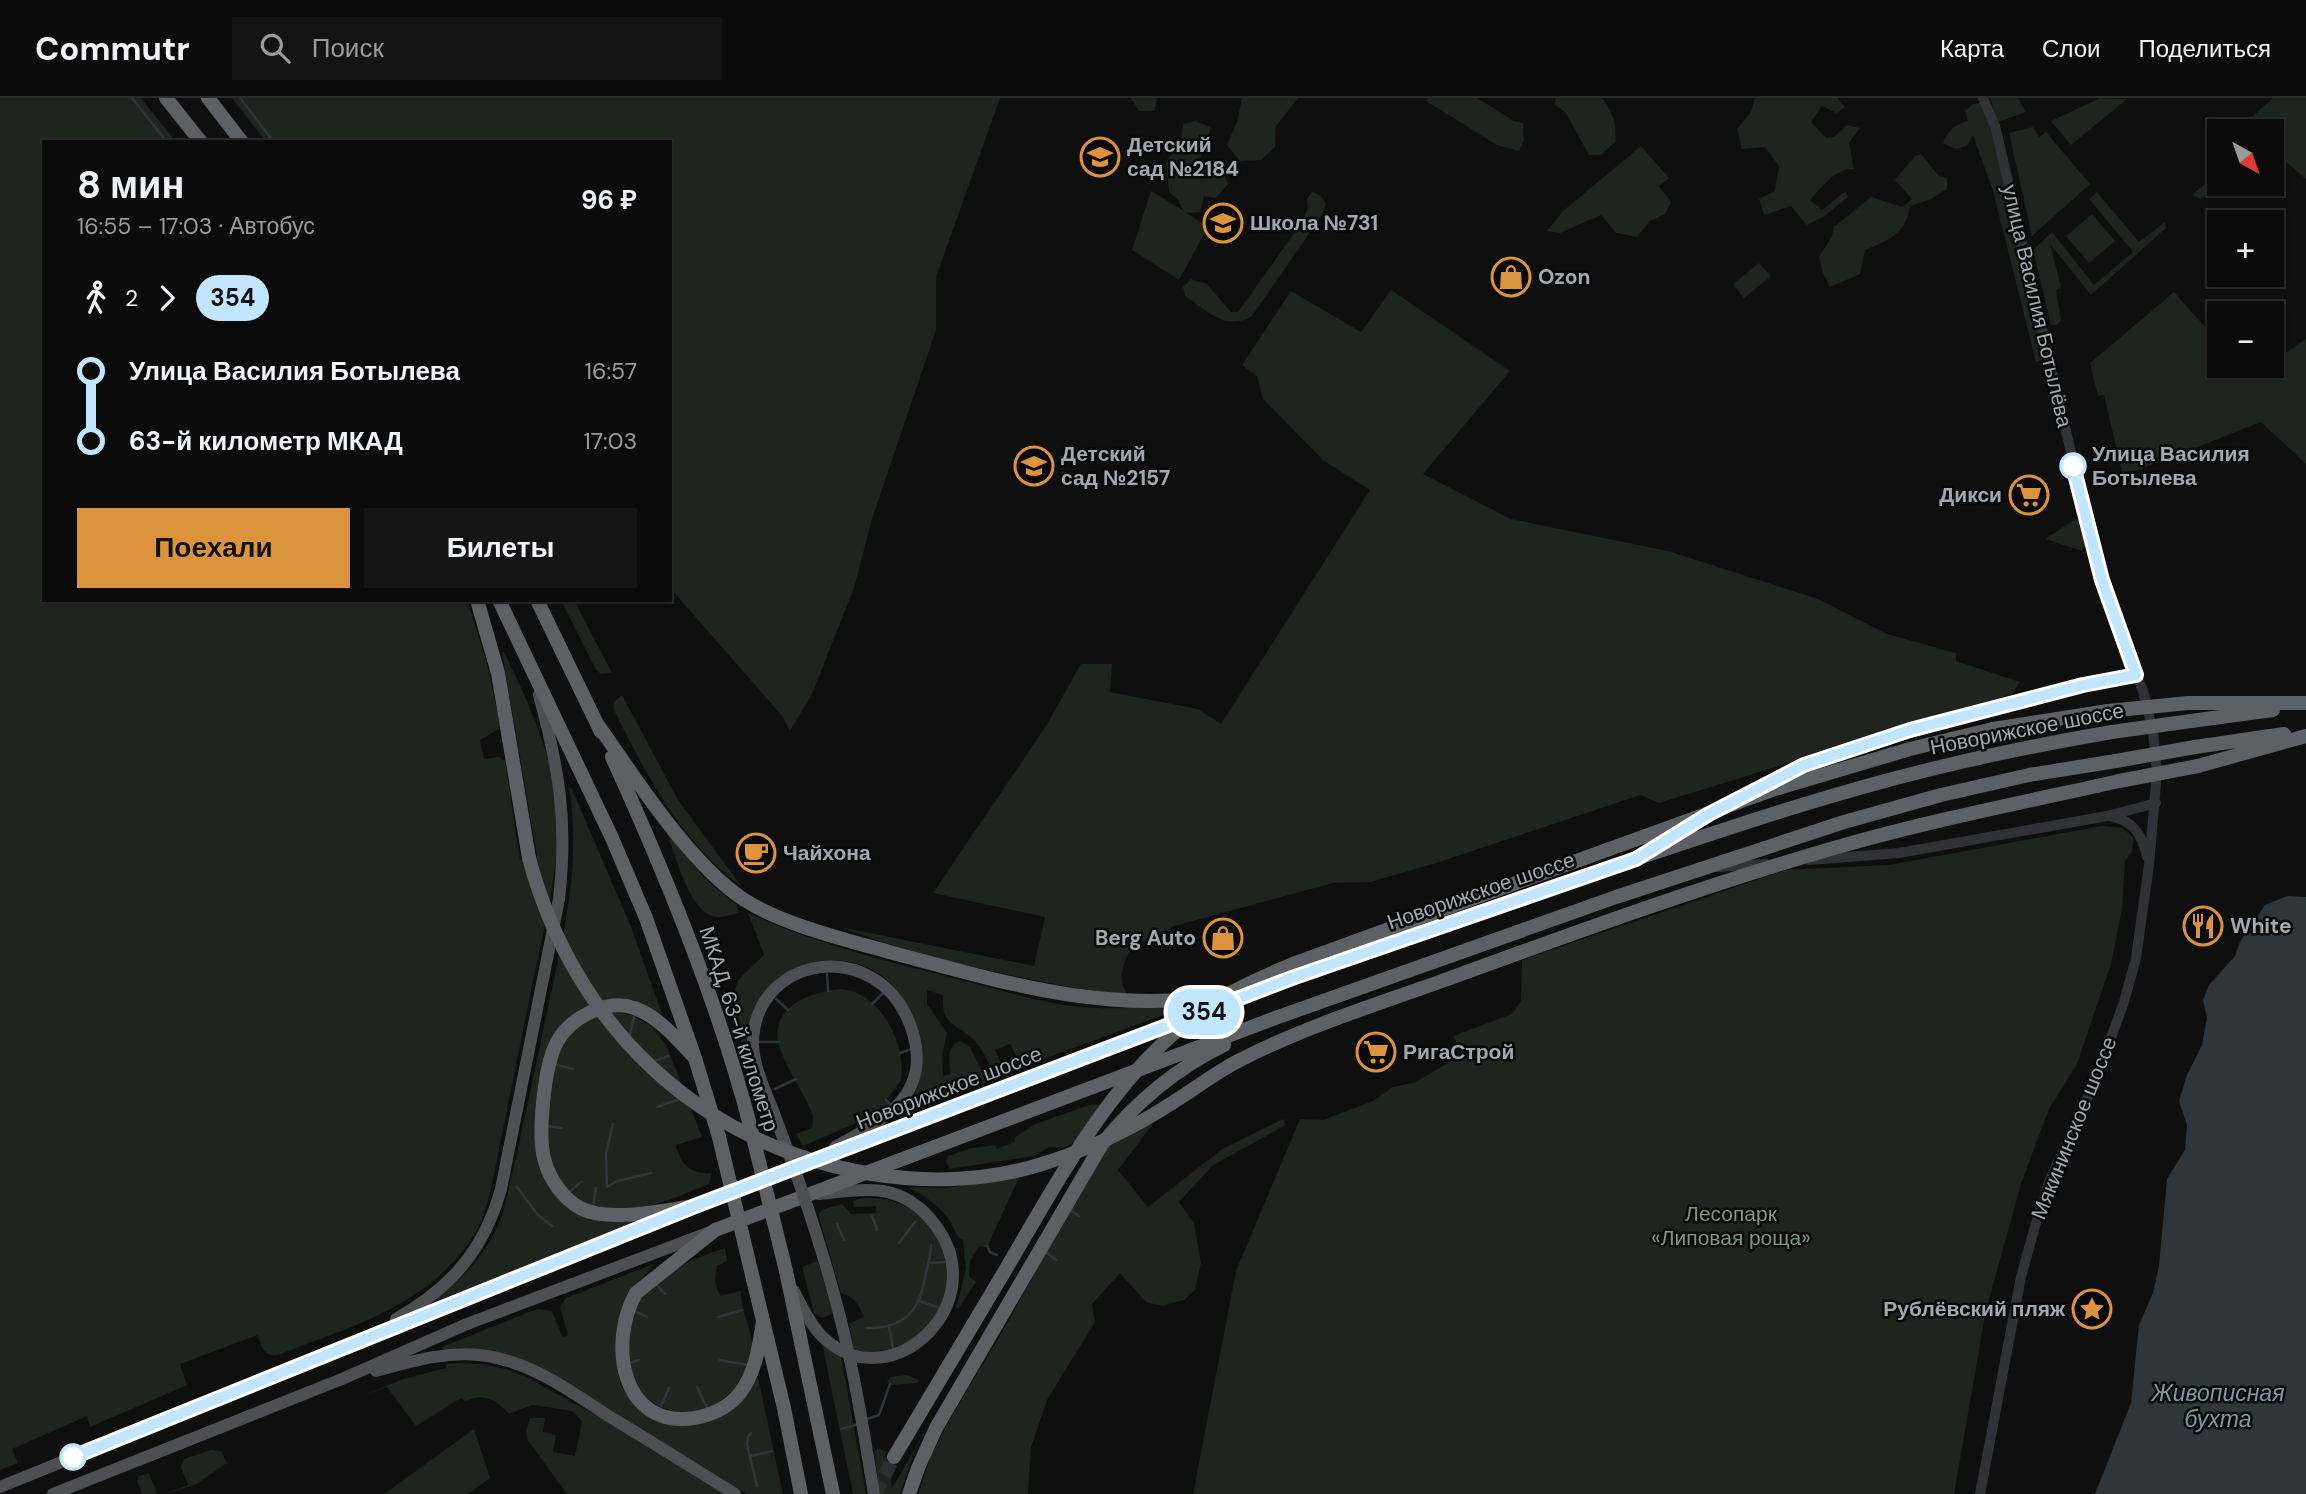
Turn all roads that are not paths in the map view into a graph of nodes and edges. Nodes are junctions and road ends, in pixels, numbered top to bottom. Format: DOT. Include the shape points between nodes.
graph roads {
  1 [pos="166,98"];
  2 [pos="208,98"];
  3 [pos="1983,98"];
  4 [pos="199,140"];
  5 [pos="240,140"];
  6 [pos="478,602"];
  7 [pos="500,602"];
  8 [pos="538,602"];
  9 [pos="531,664"];
  10 [pos="2136,675"];
  11 [pos="2306,704"];
  12 [pos="598,725"];
  13 [pos="2306,734"];
  14 [pos="2156,803"];
  15 [pos="2107,816"];
  16 [pos="1636,859"];
  17 [pos="2149,865"];
  18 [pos="1700,869"];
  19 [pos="1292,978"];
  20 [pos="1278,1017"];
  21 [pos="695,1058"];
  22 [pos="799,1168"];
  23 [pos="805,1195"];
  24 [pos="695,1206"];
  25 [pos="715,1230"];
  26 [pos="788,1277"];
  27 [pos="763,1321"];
  28 [pos="362,1339"];
  29 [pos="342,1380"];
  30 [pos="894,1457"];
  31 [pos="0,1487"];
  32 [pos="53,1494"];
  33 [pos="735,1494"];
  34 [pos="801,1494"];
  35 [pos="833,1494"];
  36 [pos="874,1494"];
  37 [pos="909,1494"];
  38 [pos="1980,1494"];
  1 -- 4 [label="highway"];
  2 -- 5 [label="highway"];
  3 -- 10 [label="street, улица Василия Ботылёва" via="1998,139 2092,547"];
  6 -- 13 [label="highway, bridge" via="498,673 529,858 557,939 610,1025 681,1094 740,1131 807,1160 930,1180 1001,1174 1087,1148 1270,1045 1738,877 1911,827 2198,766"];
  7 -- 9 [label="highway"];
  8 -- 12 [label="highway, МКАД, 63-й километр"];
  9 -- 21 [label="highway" via="646,918"];
  9 -- 28 [label="main road" via="559,775 563,867 501,1189 484,1237 447,1282"];
  10 -- 14 [label="street, улица Василия Ботылёва" via="2153,731"];
  10 -- 16 [label="street" via="1910,730 1804,765 1709,814"];
  11 -- 16 [label="highway, Новорижское шоссе, bridge" via="2112,732 1939,767"];
  11 -- 30 [label="highway, bridge" via="2188,703 2108,711 1993,729 1899,752 1775,789 1298,962 1233,991 1185,1024 1123,1084"];
  12 -- 19 [label="highway" via="648,796 721,882 744,900 841,939 1004,984 1075,997 1154,1002 1206,998"];
  12 -- 26 [label="highway, МКАД, 63-й километр, bridge" via="668,886 735,1071"];
  13 -- 18 [label="highway, bridge" via="2029,775 1844,822"];
  14 -- 15 [label="street"];
  14 -- 17 [label="street, Мякининское шоссе"];
  15 -- 17 [label="street" via="2133,826 2144,842"];
  15 -- 18 [label="street" via="1899,853"];
  16 -- 19 [label="highway, Новорижское шоссе"];
  17 -- 38 [label="street, Мякининское шоссе" via="2136,958 2124,1002 2049,1182 2021,1277"];
  18 -- 20 [label="highway"];
  19 -- 22 [label="highway, Новорижское шоссе"];
  20 -- 23 [label="highway"];
  20 -- 37 [label="highway" via="1217,1048 1123,1118 1090,1162 936,1428"];
  21 -- 24 [label="highway, Новорижское шоссе" via="668,1030 633,1007 596,1009 556,1043 545,1093 542,1138 551,1178 582,1209 609,1214"];
  21 -- 27 [label="highway, bridge"];
  22 -- 24 [label="highway, Новорижское шоссе"];
  22 -- 36 [label="main road, bridge" via="881,1121 897,1108 914,1081 918,1050 907,1016 889,988 847,967 814,967 775,990 761,1011 753,1043 755,1061 832,1284"];
  23 -- 25 [label="highway"];
  23 -- 26 [label="main road" via="883,1191 918,1206 946,1243 952,1286 943,1314 927,1336 909,1348 867,1357 845,1353 825,1340"];
  24 -- 28 [label="main road"];
  25 -- 27 [label="highway" via="644,1285 630,1304 622,1355 630,1387 645,1406 664,1417 684,1419 713,1413 746,1384"];
  25 -- 29 [label="main road" via="479,1319"];
  26 -- 35 [label="highway, МКАД, 63-й километр"];
  27 -- 34 [label="highway"];
  28 -- 31 [label="main road"];
  29 -- 32 [label="main road"];
  29 -- 33 [label="main road" via="439,1356 475,1355 520,1364"];
}
